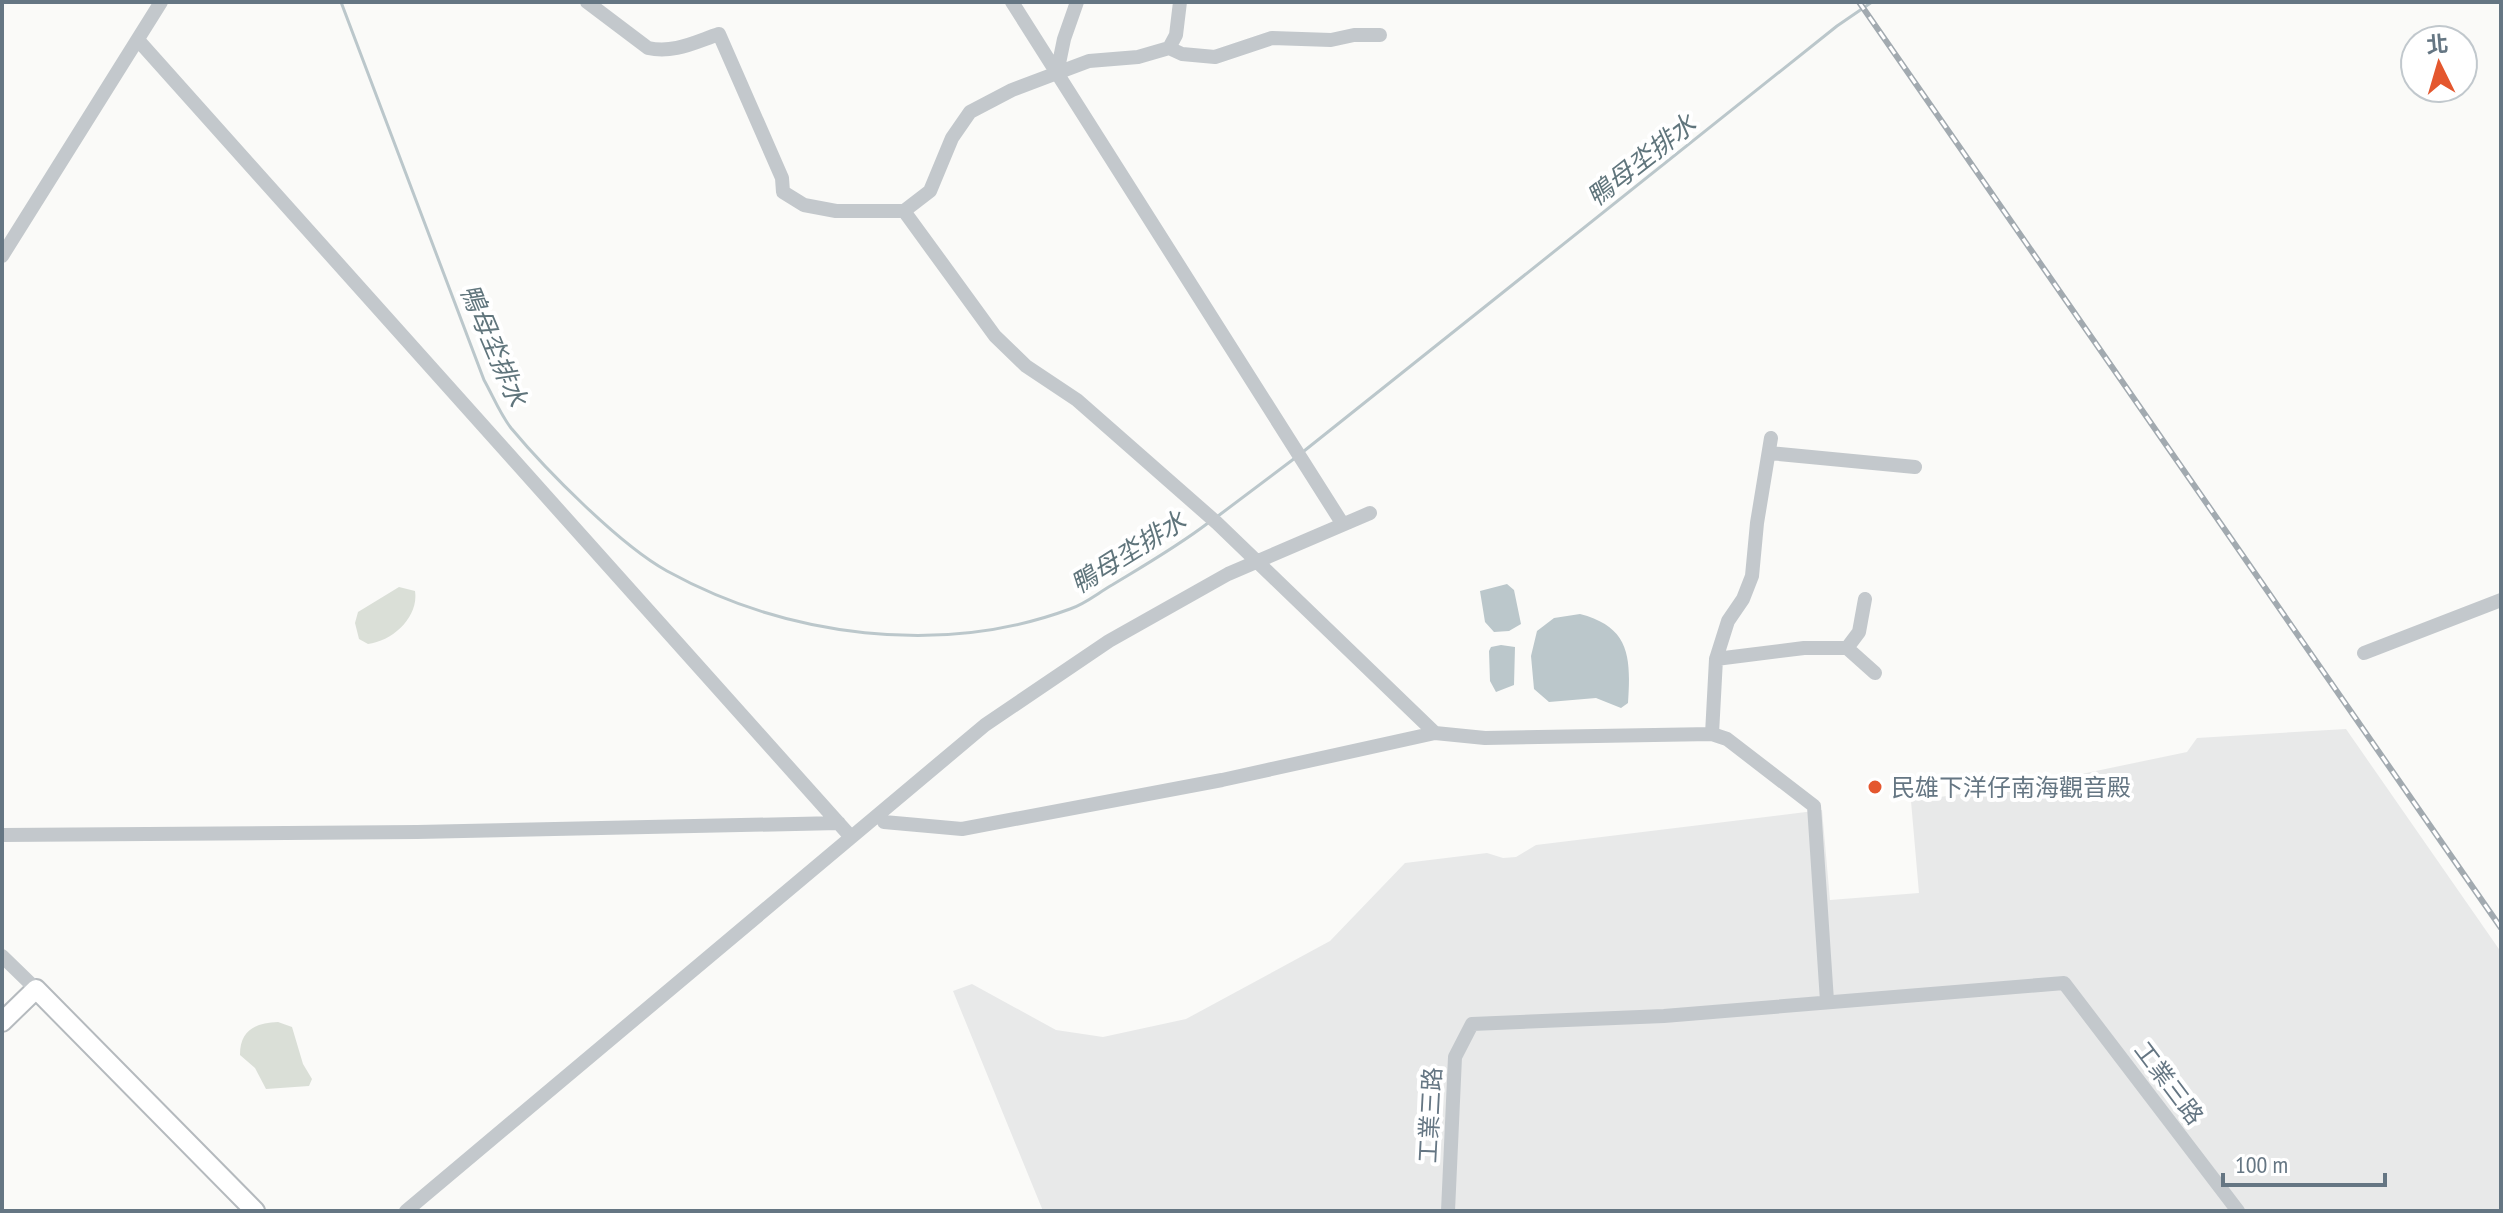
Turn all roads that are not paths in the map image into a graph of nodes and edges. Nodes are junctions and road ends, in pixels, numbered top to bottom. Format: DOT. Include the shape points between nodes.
graph roads {
  1 [pos="161,2"];
  2 [pos="587,2"];
  3 [pos="1012,2"];
  4 [pos="1077,2"];
  5 [pos="1180,2"];
  6 [pos="1380,35"];
  7 [pos="138,40"];
  8 [pos="1169,48"];
  9 [pos="1057,73"];
  10 [pos="904,211"];
  11 [pos="2,256"];
  12 [pos="1771,438"];
  13 [pos="1769,453"];
  14 [pos="1915,467"];
  15 [pos="1370,513"];
  16 [pos="1342,523"];
  17 [pos="1257,561"];
  18 [pos="1865,599"];
  19 [pos="2501,600"];
  20 [pos="1847,648"];
  21 [pos="2364,653"];
  22 [pos="1716,659"];
  23 [pos="1875,673"];
  24 [pos="1435,733"];
  25 [pos="1712,734"];
  26 [pos="884,822"];
  27 [pos="839,823"];
  28 [pos="2,835"];
  29 [pos="851,837"];
  30 [pos="2,956"];
  31 [pos="36,989"];
  32 [pos="1827,1001"];
  33 [pos="2,1022"];
  34 [pos="255,1211"];
  35 [pos="406,1211"];
  36 [pos="1448,1211"];
  37 [pos="2238,1211"];
  1 -- 7 [label="street"];
  2 -- 10 [label="street" via="659,51 719,34 782,178 783,192 804,205 836,211"];
  3 -- 9 [label="street"];
  4 -- 9 [label="street"];
  5 -- 8 [label="street"];
  6 -- 8 [label="street" via="1272,38 1215,57"];
  7 -- 11 [label="street"];
  7 -- 27 [label="street"];
  8 -- 9 [label="street" via="1089,61"];
  9 -- 10 [label="street" via="970,112 952,138 930,191"];
  9 -- 16 [label="street"];
  10 -- 17 [label="street" via="995,336 1026,366 1077,400"];
  12 -- 13 [label="street"];
  13 -- 14 [label="street"];
  13 -- 22 [label="street" via="1752,576 1728,621"];
  15 -- 16 [label="street"];
  16 -- 17 [label="street"];
  17 -- 24 [label="street"];
  17 -- 29 [label="street" via="1109,641 985,725"];
  18 -- 20 [label="street" via="1859,632"];
  19 -- 21 [label="street"];
  20 -- 22 [label="street"];
  20 -- 23 [label="street"];
  22 -- 25 [label="street"];
  24 -- 25 [label="street" via="1485,738"];
  24 -- 26 [label="street" via="962,829"];
  25 -- 32 [label="street" via="1727,739 1814,806"];
  27 -- 28 [label="street"];
  27 -- 29 [label="street"];
  29 -- 35 [label="street"];
  30 -- 31 [label="street"];
  31 -- 33 [label="main road"];
  31 -- 34 [label="main road"];
  32 -- 36 [label="street, 工業三路" via="1664,1016 1472,1024 1455,1057"];
  32 -- 37 [label="street, 工業三路" via="2064,983"];
}
